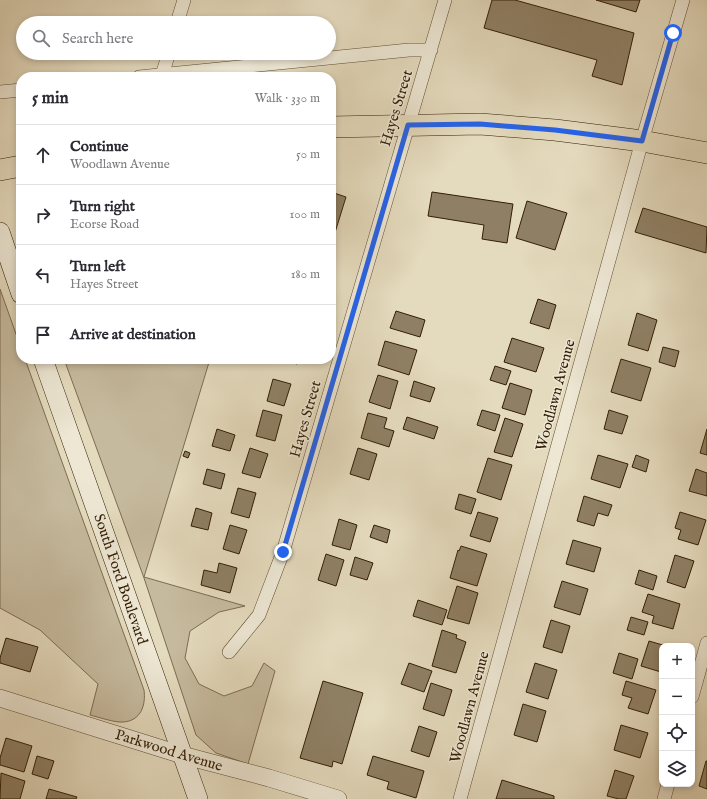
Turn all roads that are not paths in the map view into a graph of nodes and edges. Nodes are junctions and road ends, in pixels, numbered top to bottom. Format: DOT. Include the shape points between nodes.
graph roads {
  1 [pos="184,0"];
  2 [pos="445,0"];
  3 [pos="683,0"];
  4 [pos="180,16"];
  5 [pos="430,50"];
  6 [pos="336,57"];
  7 [pos="167,60"];
  8 [pos="306,60"];
  9 [pos="163,72"];
  10 [pos="183,72"];
  11 [pos="16,90"];
  12 [pos="0,92"];
  13 [pos="408,125"];
  14 [pos="336,127"];
  15 [pos="642,141"];
  16 [pos="707,153"];
  17 [pos="16,167"];
  18 [pos="0,170"];
  19 [pos="0,232"];
  20 [pos="16,279"];
  21 [pos="46,364"];
  22 [pos="707,643"];
  23 [pos="229,652"];
  24 [pos="695,686"];
  25 [pos="0,698"];
  26 [pos="182,755"];
  27 [pos="667,787"];
  28 [pos="198,799"];
  29 [pos="338,799"];
  30 [pos="460,799"];
  31 [pos="664,799"];
  1 -- 4 [label="street"];
  2 -- 5 [label="street, Hayes Street"];
  3 -- 15 [label="street, Woodlawn Avenue"];
  5 -- 6 [label="street"];
  5 -- 13 [label="street, Hayes Street"];
  7 -- 9 [label="street"];
  8 -- 10 [label="street"];
  11 -- 12 [label="street"];
  13 -- 14 [label="main road"];
  13 -- 15 [label="main road" via="480,124"];
  13 -- 23 [label="street, Hayes Street" via="283,552 259,615"];
  15 -- 16 [label="main road"];
  15 -- 30 [label="street, Woodlawn Avenue"];
  17 -- 18 [label="main road"];
  19 -- 20 [label="main road"];
  21 -- 26 [label="main road, South Ford Boulevard"];
  22 -- 24 [label="street"];
  25 -- 26 [label="street, Parkwood Avenue"];
  26 -- 28 [label="main road, South Ford Boulevard"];
  26 -- 29 [label="street, Parkwood Avenue"];
  27 -- 31 [label="street"];
}
